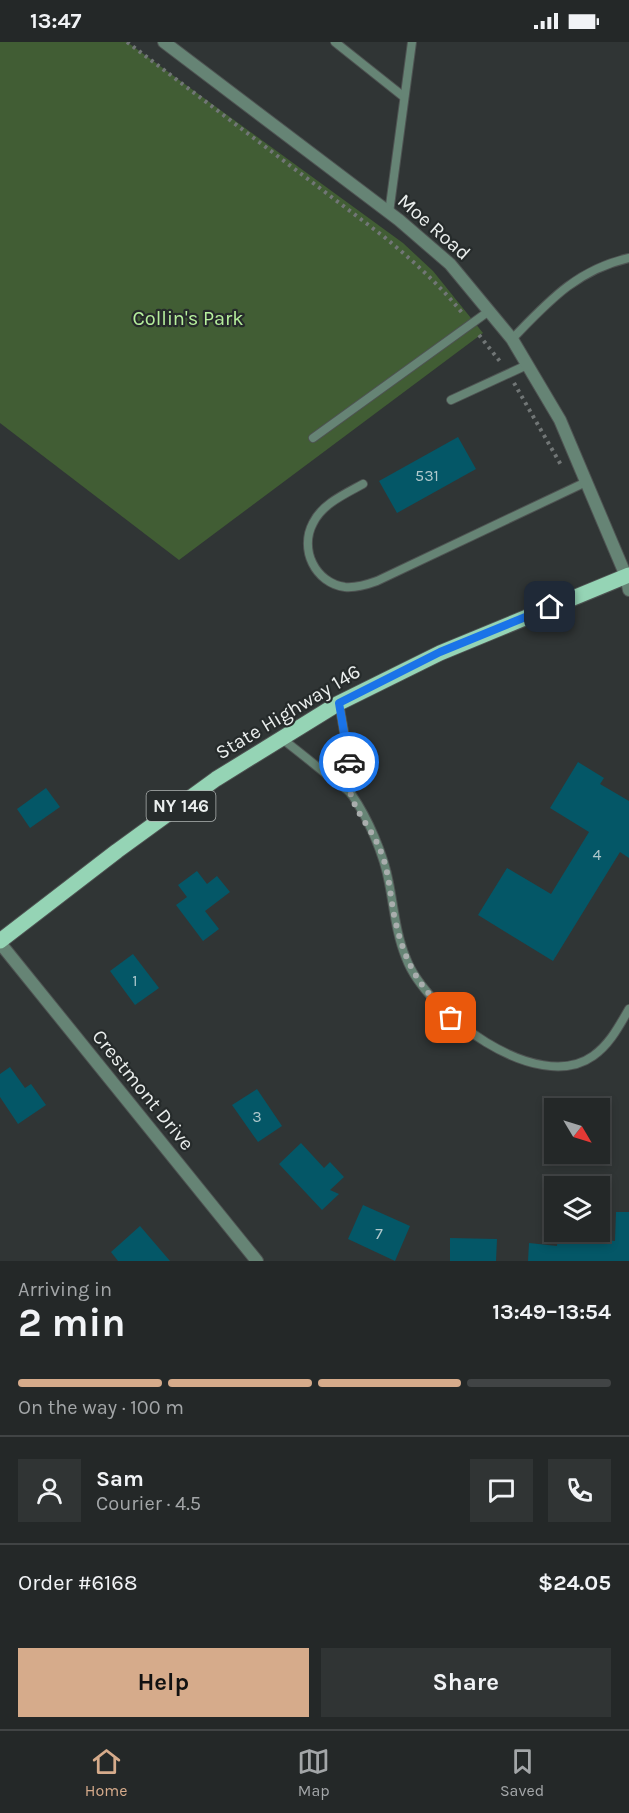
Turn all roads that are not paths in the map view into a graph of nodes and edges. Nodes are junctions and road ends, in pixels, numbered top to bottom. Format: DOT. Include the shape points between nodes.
graph roads {
  1 [pos="164,42"];
  2 [pos="335,42"];
  3 [pos="412,42"];
  4 [pos="404,97"];
  5 [pos="389,213"];
  6 [pos="629,258"];
  7 [pos="489,311"];
  8 [pos="512,339"];
  9 [pos="527,365"];
  10 [pos="451,400"];
  11 [pos="313,438"];
  12 [pos="586,482"];
  13 [pos="363,484"];
  14 [pos="628,580"];
  15 [pos="339,703"];
  16 [pos="281,738"];
  17 [pos="351,794"];
  18 [pos="0,942"];
  19 [pos="629,1009"];
  20 [pos="257,1261"];
  1 -- 5 [label="street, Moe Road"];
  2 -- 4 [label="lane"];
  3 -- 4 [label="lane"];
  4 -- 5 [label="lane"];
  5 -- 7 [label="street, Moe Road" via="450,264"];
  6 -- 8 [label="lane" via="588,273 557,294"];
  7 -- 8 [label="street, Moe Road"];
  7 -- 11 [label="lane"];
  8 -- 9 [label="street, Moe Road"];
  9 -- 10 [label="lane"];
  9 -- 12 [label="street, Moe Road" via="560,420"];
  12 -- 13 [label="lane" via="377,581 345,587 331,583 317,572 309,559 307,542 321,511"];
  12 -- 14 [label="street, Moe Road"];
  14 -- 15 [label="main road, State Highway 146 / NY 146" via="440,652"];
  15 -- 16 [label="main road, State Highway 146 / NY 146"];
  15 -- 17 [label="lane"];
  16 -- 17 [label="lane"];
  16 -- 18 [label="main road, State Highway 146 / NY 146" via="120,849"];
  17 -- 19 [label="lane" via="381,851 406,958 429,997 451,1018 513,1056 543,1066 569,1066 592,1057 612,1039"];
  18 -- 20 [label="street, Crestmont Drive"];
}
